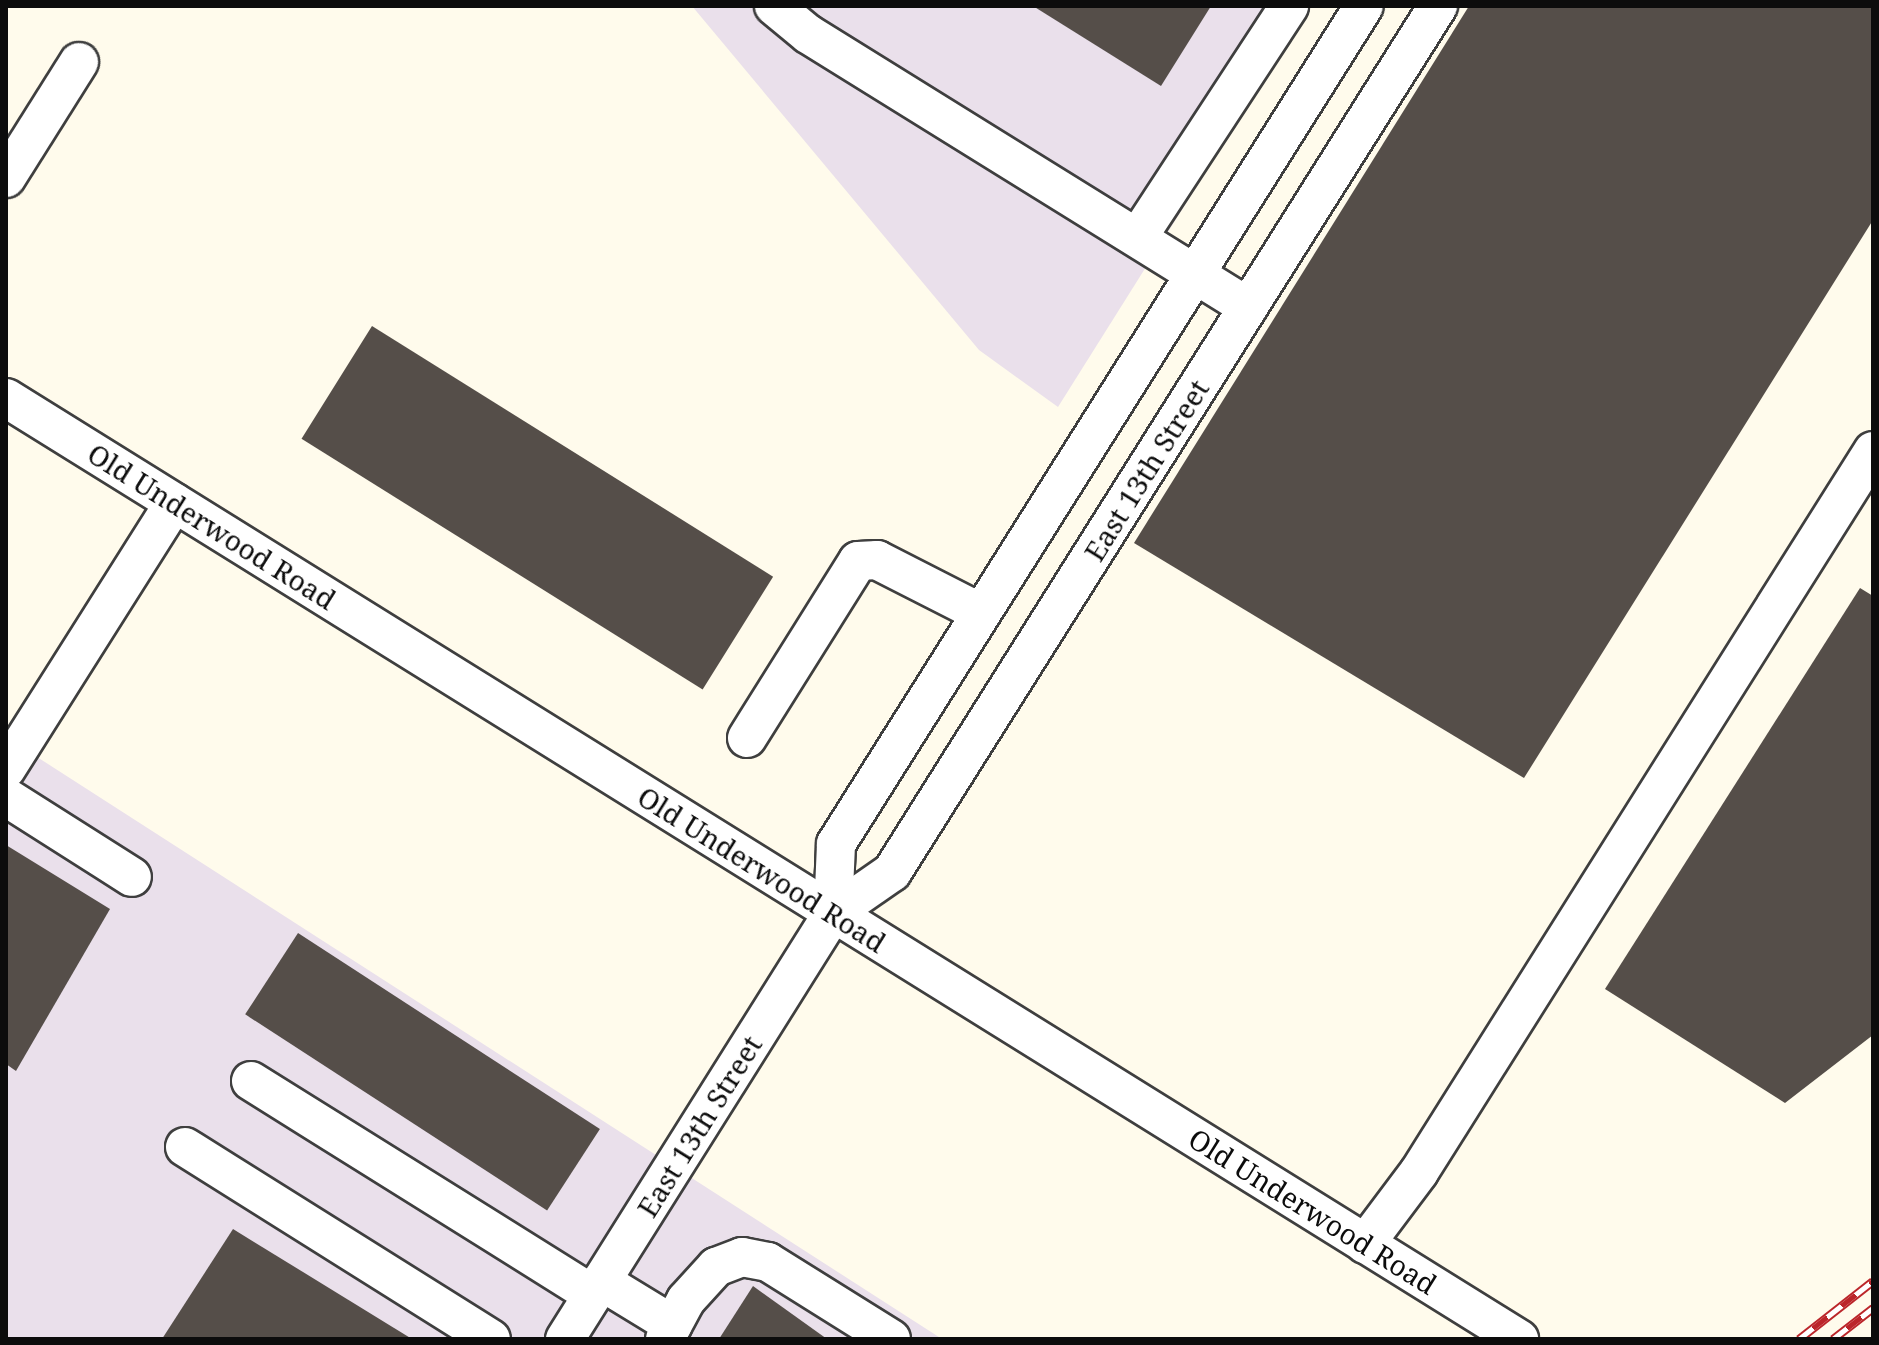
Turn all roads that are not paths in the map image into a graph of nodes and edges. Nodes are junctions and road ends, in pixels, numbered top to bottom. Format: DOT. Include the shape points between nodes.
graph roads {
  1 [pos="774,6"];
  2 [pos="1289,6"];
  3 [pos="1364,6"];
  4 [pos="1438,6"];
  5 [pos="79,62"];
  6 [pos="6,178"];
  7 [pos="1138,237"];
  8 [pos="1196,273"];
  9 [pos="1248,307"];
  10 [pos="6,398"];
  11 [pos="1873,451"];
  12 [pos="174,503"];
  13 [pos="981,613"];
  14 [pos="747,738"];
  15 [pos="6,769"];
  16 [pos="6,797"];
  17 [pos="132,877"];
  18 [pos="833,913"];
  19 [pos="251,1081"];
  20 [pos="185,1147"];
  21 [pos="1365,1244"];
  22 [pos="597,1288"];
  23 [pos="669,1332"];
  24 [pos="491,1339"];
  25 [pos="565,1339"];
  26 [pos="891,1339"];
  27 [pos="1519,1339"];
  1 -- 7 [label="street" via="808,34"];
  2 -- 7 [label="street"];
  3 -- 8 [label="street, East 13th Street"];
  4 -- 9 [label="street, East 13th Street"];
  5 -- 6 [label="street"];
  7 -- 8 [label="street"];
  8 -- 9 [label="street"];
  8 -- 13 [label="street, East 13th Street"];
  9 -- 18 [label="street, East 13th Street" via="892,872"];
  10 -- 12 [label="street, Old Underwood Road"];
  11 -- 21 [label="street" via="1419,1172"];
  12 -- 15 [label="street"];
  12 -- 18 [label="street, Old Underwood Road"];
  13 -- 14 [label="street" via="877,560 858,561"];
  13 -- 18 [label="street, East 13th Street" via="836,844"];
  16 -- 17 [label="street"];
  18 -- 21 [label="street, Old Underwood Road"];
  18 -- 22 [label="street, East 13th Street"];
  19 -- 22 [label="street"];
  20 -- 24 [label="street"];
  21 -- 27 [label="street, Old Underwood Road"];
  22 -- 23 [label="street"];
  22 -- 25 [label="street, East 13th Street"];
  23 -- 26 [label="street" via="716,1267 742,1257 768,1262"];
}
